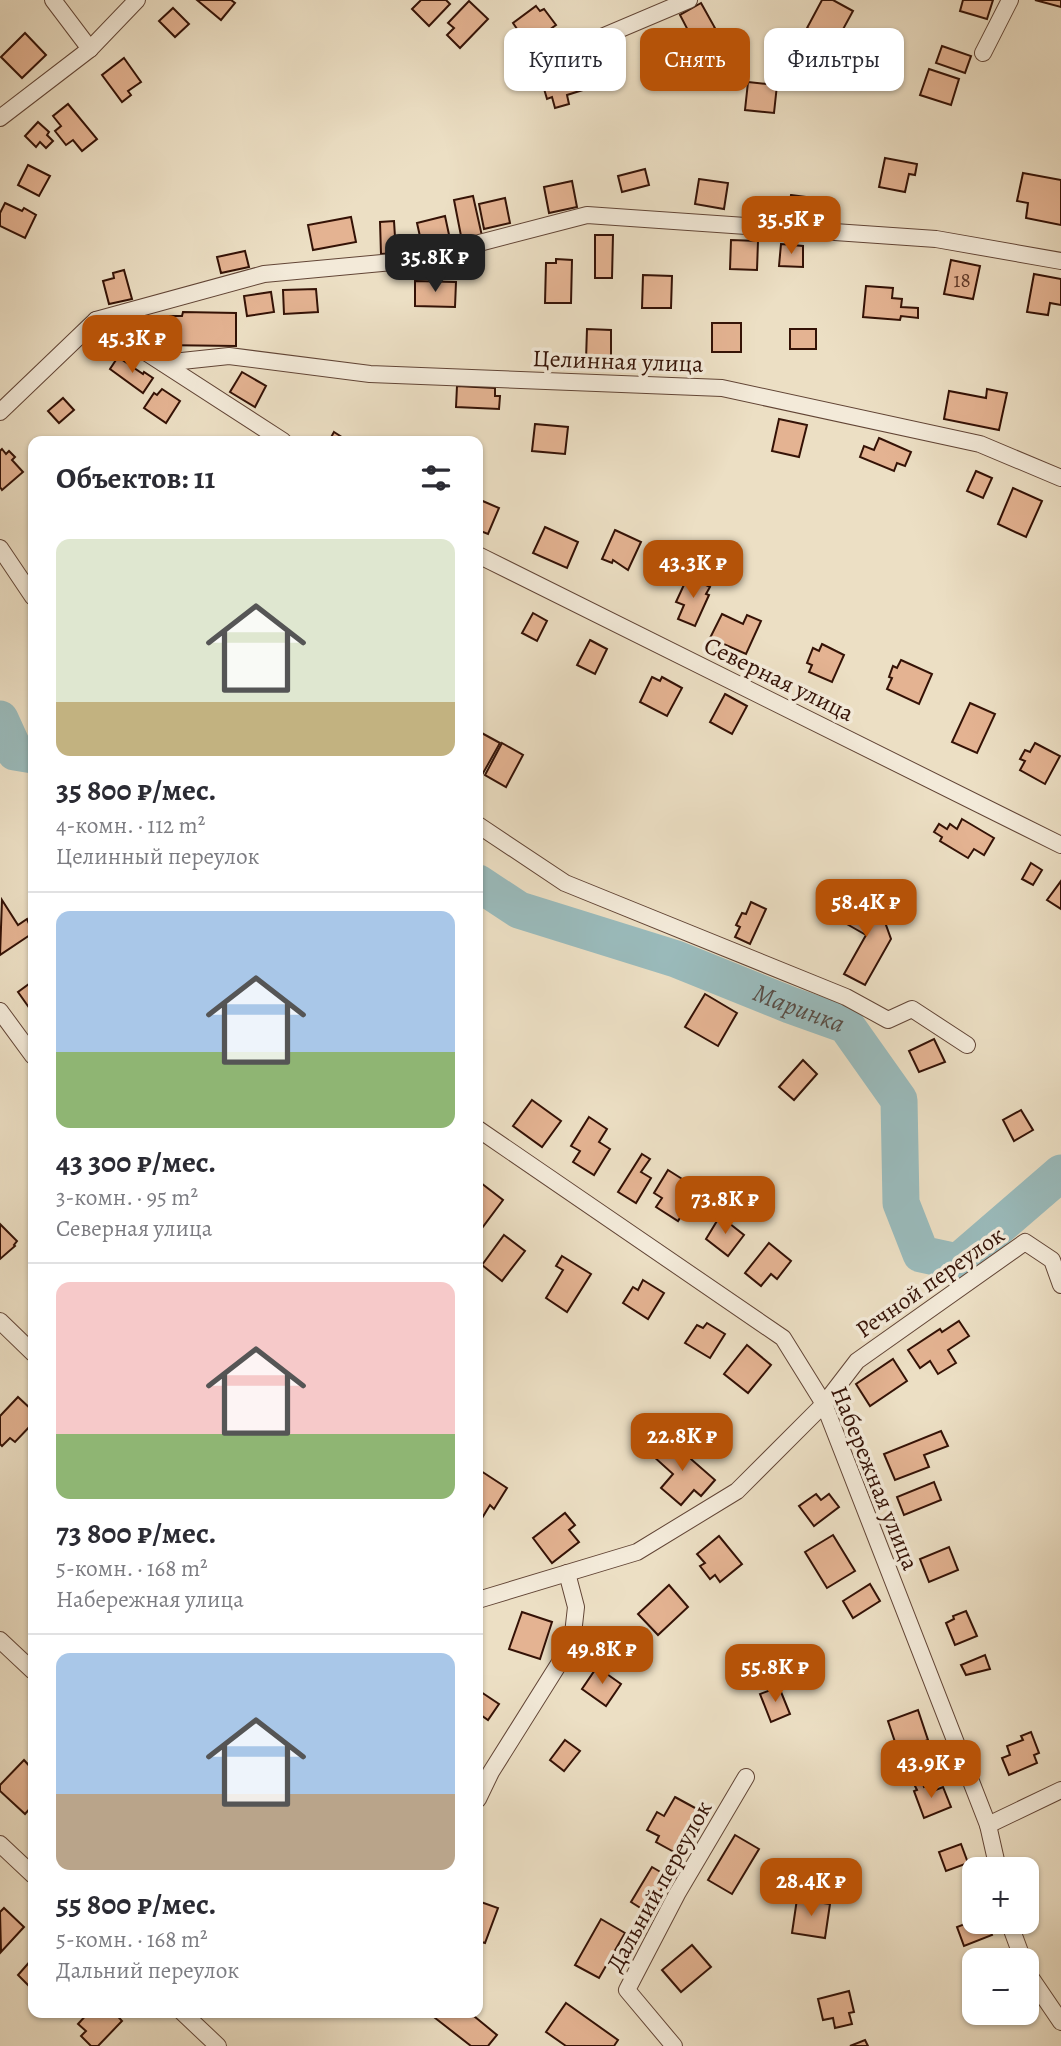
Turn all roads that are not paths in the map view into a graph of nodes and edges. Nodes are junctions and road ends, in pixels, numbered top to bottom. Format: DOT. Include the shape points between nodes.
graph roads {
  1 [pos="53,0"];
  2 [pos="137,0"];
  3 [pos="689,0"];
  4 [pos="1010,0"];
  5 [pos="623,28"];
  6 [pos="89,49"];
  7 [pos="984,52"];
  8 [pos="0,118"];
  9 [pos="1061,261"];
  10 [pos="96,320"];
  11 [pos="163,363"];
  12 [pos="0,412"];
  13 [pos="273,436"];
  14 [pos="1061,478"];
  15 [pos="0,548"];
  16 [pos="483,557"];
  17 [pos="28,590"];
  18 [pos="483,828"];
  19 [pos="1061,845"];
  20 [pos="0,1011"];
  21 [pos="967,1045"];
  22 [pos="28,1049"];
  23 [pos="483,1132"];
  24 [pos="1061,1285"];
  25 [pos="0,1321"];
  26 [pos="28,1348"];
  27 [pos="824,1404"];
  28 [pos="567,1573"];
  29 [pos="483,1598"];
  30 [pos="0,1640"];
  31 [pos="28,1666"];
  32 [pos="483,1765"];
  33 [pos="491,1772"];
  34 [pos="746,1777"];
  35 [pos="483,1789"];
  36 [pos="1061,1790"];
  37 [pos="988,1825"];
  38 [pos="0,1844"];
  39 [pos="995,1857"];
  40 [pos="28,1870"];
  41 [pos="1039,1990"];
  42 [pos="188,2018"];
  43 [pos="1061,2022"];
  44 [pos="218,2046"];
  45 [pos="674,2046"];
  1 -- 6 [label="street"];
  2 -- 6 [label="street"];
  3 -- 5 [label="street"];
  4 -- 7 [label="street"];
  6 -- 8 [label="street"];
  9 -- 10 [label="street" via="936,239 587,215 414,260 264,274"];
  10 -- 11 [label="street"];
  10 -- 12 [label="street"];
  11 -- 13 [label="street"];
  11 -- 14 [label="street, Целинная улица" via="229,356 370,374 722,388 980,444"];
  15 -- 17 [label="street"];
  16 -- 19 [label="street, Северная улица"];
  18 -- 21 [label="street" via="565,883 846,997 888,1020 912,1009"];
  20 -- 22 [label="street"];
  23 -- 27 [label="street, Набережная улица" via="783,1338"];
  24 -- 27 [label="street, Речной переулок" via="1052,1260 1025,1242 857,1361"];
  25 -- 26 [label="street"];
  27 -- 28 [label="street" via="737,1491 637,1552"];
  27 -- 37 [label="street, Набережная улица"];
  28 -- 29 [label="street"];
  28 -- 33 [label="street" via="576,1607 572,1643"];
  30 -- 31 [label="street"];
  32 -- 33 [label="street"];
  33 -- 35 [label="street"];
  34 -- 45 [label="street, Дальний переулок" via="627,1990"];
  36 -- 37 [label="street"];
  37 -- 39 [label="street, Набережная улица"];
  38 -- 40 [label="street"];
  41 -- 43 [label="street"];
  42 -- 44 [label="street"];
}
